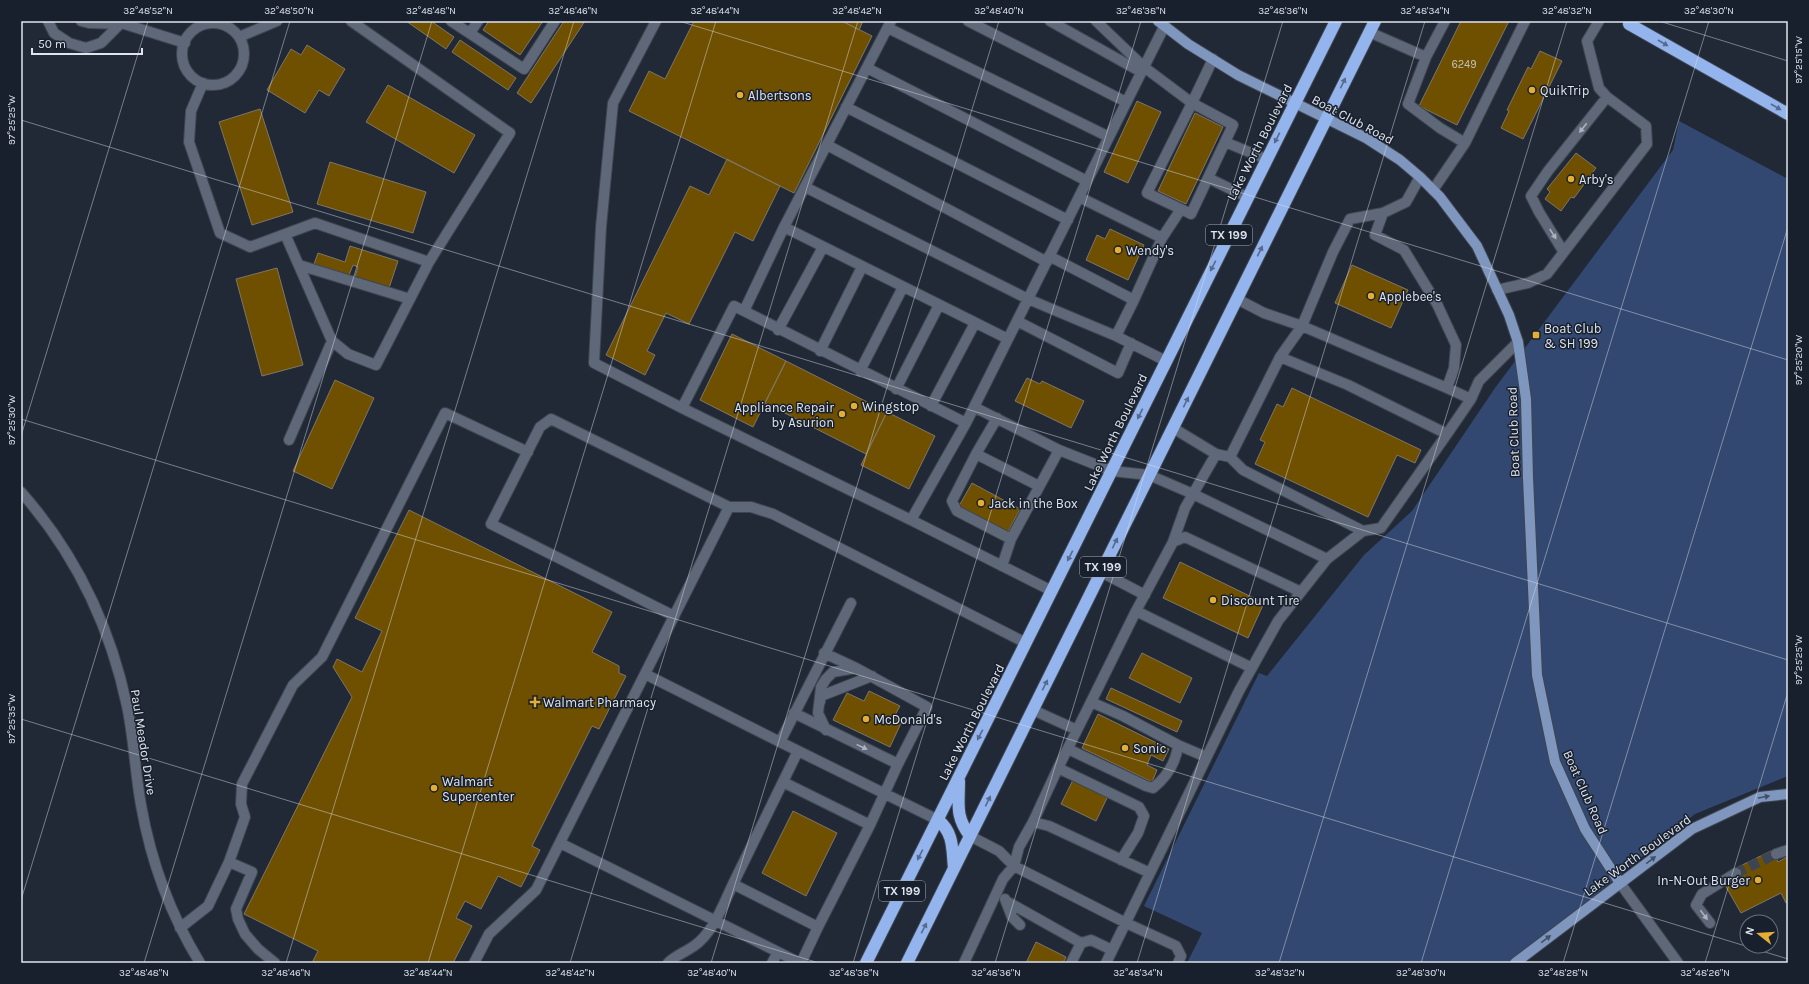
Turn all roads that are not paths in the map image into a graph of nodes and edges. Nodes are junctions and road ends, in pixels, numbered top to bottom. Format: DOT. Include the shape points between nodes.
graph roads {
  1 [pos="48,21"];
  2 [pos="81,21"];
  3 [pos="277,21"];
  4 [pos="351,21"];
  5 [pos="451,21"];
  6 [pos="478,21"];
  7 [pos="554,21"];
  8 [pos="656,21"];
  9 [pos="968,21"];
  10 [pos="1050,21"];
  11 [pos="1096,21"];
  12 [pos="1336,21"];
  13 [pos="1374,21"];
  14 [pos="1446,21"];
  15 [pos="1525,21"];
  16 [pos="1599,21"];
  17 [pos="117,22"];
  18 [pos="209,22"];
  19 [pos="1627,22"];
  20 [pos="1161,24"];
  21 [pos="890,25"];
  22 [pos="1368,32"];
  23 [pos="470,34"];
  24 [pos="239,37"];
  25 [pos="184,43"];
  26 [pos="1426,57"];
  27 [pos="1213,59"];
  28 [pos="867,68"];
  29 [pos="1143,70"];
  30 [pos="203,83"];
  31 [pos="1607,97"];
  32 [pos="1126,102"];
  33 [pos="1192,103"];
  34 [pos="1295,103"];
  35 [pos="846,107"];
  36 [pos="1788,114"];
  37 [pos="1326,118"];
  38 [pos="1109,137"];
  39 [pos="1225,142"];
  40 [pos="1465,143"];
  41 [pos="827,145"];
  42 [pos="1266,159"];
  43 [pos="1420,177"];
  44 [pos="1208,178"];
  45 [pos="1087,181"];
  46 [pos="805,187"];
  47 [pos="1433,190"];
  48 [pos="1079,197"];
  49 [pos="1247,197"];
  50 [pos="1181,209"];
  51 [pos="1383,213"];
  52 [pos="1068,220"];
  53 [pos="784,228"];
  54 [pos="285,234"];
  55 [pos="1162,238"];
  56 [pos="823,247"];
  57 [pos="1563,251"];
  58 [pos="1048,259"];
  59 [pos="429,262"];
  60 [pos="299,265"];
  61 [pos="862,267"];
  62 [pos="903,287"];
  63 [pos="1497,290"];
  64 [pos="410,299"];
  65 [pos="1028,299"];
  66 [pos="1236,299"];
  67 [pos="1134,300"];
  68 [pos="939,305"];
  69 [pos="744,311"];
  70 [pos="1017,321"];
  71 [pos="975,323"];
  72 [pos="1302,326"];
  73 [pos="778,330"];
  74 [pos="1116,336"];
  75 [pos="1008,339"];
  76 [pos="332,341"];
  77 [pos="1518,342"];
  78 [pos="1131,344"];
  79 [pos="820,351"];
  80 [pos="1280,357"];
  81 [pos="1166,361"];
  82 [pos="860,370"];
  83 [pos="896,388"];
  84 [pos="1447,388"];
  85 [pos="1471,399"];
  86 [pos="931,406"];
  87 [pos="974,407"];
  88 [pos="682,408"];
  89 [pos="997,418"];
  90 [pos="966,423"];
  91 [pos="1173,428"];
  92 [pos="1447,434"];
  93 [pos="289,440"];
  94 [pos="1059,450"];
  95 [pos="528,452"];
  96 [pos="976,454"];
  97 [pos="1216,454"];
  98 [pos="1230,457"];
  99 [pos="1112,471"];
  100 [pos="1149,475"];
  101 [pos="1039,486"];
  102 [pos="21,492"];
  103 [pos="1193,494"];
  104 [pos="729,507"];
  105 [pos="911,520"];
  106 [pos="1363,531"];
  107 [pos="1011,539"];
  108 [pos="1173,542"];
  109 [pos="1327,559"];
  110 [pos="1002,566"];
  111 [pos="1101,572"];
  112 [pos="1052,591"];
  113 [pos="1301,592"];
  114 [pos="1145,595"];
  115 [pos="850,603"];
  116 [pos="1136,611"];
  117 [pos="674,616"];
  118 [pos="1026,643"];
  119 [pos="824,653"];
  120 [pos="856,668"];
  121 [pos="1252,668"];
  122 [pos="645,674"];
  123 [pos="872,676"];
  124 [pos="1091,702"];
  125 [pos="1033,710"];
  126 [pos="794,713"];
  127 [pos="818,713"];
  128 [pos="826,730"];
  129 [pos="1077,730"];
  130 [pos="780,742"];
  131 [pos="1178,744"];
  132 [pos="1068,749"];
  133 [pos="798,751"];
  134 [pos="1206,758"];
  135 [pos="898,764"];
  136 [pos="1058,768"];
  137 [pos="959,777"];
  138 [pos="783,782"];
  139 [pos="884,793"];
  140 [pos="1788,794"];
  141 [pos="938,820"];
  142 [pos="1033,822"];
  143 [pos="870,825"];
  144 [pos="970,836"];
  145 [pos="560,843"];
  146 [pos="1788,850"];
  147 [pos="1776,854"];
  148 [pos="1121,860"];
  149 [pos="228,862"];
  150 [pos="1014,866"];
  151 [pos="954,868"];
  152 [pos="1150,873"];
  153 [pos="1736,873"];
  154 [pos="1620,883"];
  155 [pos="733,884"];
  156 [pos="1000,886"];
  157 [pos="1006,901"];
  158 [pos="715,920"];
  159 [pos="1126,923"];
  160 [pos="1710,923"];
  161 [pos="1020,925"];
  162 [pos="818,927"];
  163 [pos="180,928"];
  164 [pos="1081,943"];
  165 [pos="1112,950"];
  166 [pos="778,952"];
  167 [pos="200,963"];
  168 [pos="275,963"];
  169 [pos="474,963"];
  170 [pos="668,963"];
  171 [pos="772,963"];
  172 [pos="801,963"];
  173 [pos="866,963"];
  174 [pos="907,963"];
  175 [pos="964,963"];
  176 [pos="1071,963"];
  177 [pos="1106,963"];
  178 [pos="1178,963"];
  179 [pos="1514,963"];
  180 [pos="1678,963"];
  1 -- 17 [label="street" via="54,33 69,43 86,48 101,43"];
  2 -- 17 [label="street"];
  3 -- 24 [label="street"];
  4 -- 59 [label="street" via="510,133"];
  5 -- 23 [label="street"];
  6 -- 23 [label="street"];
  7 -- 23 [label="street" via="524,69"];
  8 -- 88 [label="street" via="613,104 601,227 594,363"];
  9 -- 32 [label="street"];
  10 -- 29 [label="street"];
  11 -- 29 [label="street"];
  12 -- 34 [label="highway, Lake Worth Boulevard / TX 199"];
  13 -- 22 [label="highway, TX 199"];
  14 -- 26 [label="street"];
  15 -- 40 [label="street"];
  16 -- 31 [label="street" via="1587,41 1599,88"];
  17 -- 25 [label="street"];
  18 -- 24 [label="street" via="229,27"];
  18 -- 25 [label="street" via="199,26"];
  19 -- 36 [label="highway, one-way"];
  20 -- 27 [label="main road, Boat Club Road"];
  20 -- 29 [label="street"];
  21 -- 28 [label="street"];
  21 -- 38 [label="street"];
  22 -- 26 [label="street"];
  37 -- 22 [label="highway, TX 199, one-way"];
  24 -- 30 [label="street" via="244,52 243,63 238,72 232,79 222,83"];
  25 -- 30 [label="street" via="184,61 188,70 194,78"];
  26 -- 40 [label="street" via="1408,104"];
  27 -- 33 [label="street"];
  27 -- 34 [label="main road, Boat Club Road" via="1238,75"];
  28 -- 35 [label="street"];
  28 -- 45 [label="street"];
  29 -- 32 [label="street"];
  29 -- 33 [label="street"];
  30 -- 54 [label="street" via="191,111 189,142 220,233 250,246"];
  31 -- 57 [label="street, one-way" via="1531,196"];
  31 -- 57 [label="street" via="1646,126 1647,144"];
  32 -- 38 [label="street"];
  33 -- 39 [label="street" via="1233,125"];
  33 -- 50 [label="street" via="1147,193"];
  34 -- 37 [label="main road, Boat Club Road"];
  34 -- 42 [label="highway, Lake Worth Boulevard / TX 199, one-way"];
  35 -- 41 [label="street"];
  35 -- 52 [label="street"];
  37 -- 43 [label="main road, Boat Club Road" via="1366,138 1400,160"];
  66 -- 37 [label="highway, TX 199, one-way"];
  38 -- 45 [label="street"];
  39 -- 42 [label="street"];
  39 -- 44 [label="street"];
  40 -- 47 [label="street"];
  41 -- 46 [label="street"];
  41 -- 58 [label="street"];
  42 -- 49 [label="highway, Lake Worth Boulevard / TX 199"];
  43 -- 47 [label="main road, Boat Club Road"];
  43 -- 51 [label="street" via="1406,202"];
  44 -- 49 [label="street"];
  44 -- 50 [label="street" via="1191,214"];
  45 -- 48 [label="street"];
  46 -- 53 [label="street"];
  46 -- 65 [label="street"];
  47 -- 63 [label="main road, Boat Club Road" via="1477,246"];
  48 -- 52 [label="street"];
  48 -- 55 [label="street"];
  49 -- 81 [label="highway, Lake Worth Boulevard / TX 199, one-way"];
  50 -- 55 [label="street"];
  51 -- 72 [label="street" via="1350,219"];
  51 -- 84 [label="street" via="1375,235 1404,250 1437,304 1456,345 1454,368"];
  52 -- 58 [label="street"];
  53 -- 56 [label="street"];
  53 -- 69 [label="street"];
  54 -- 59 [label="street" via="315,223"];
  54 -- 60 [label="street"];
  55 -- 67 [label="street"];
  56 -- 61 [label="street"];
  56 -- 73 [label="street"];
  57 -- 63 [label="street" via="1547,274 1528,283"];
  58 -- 65 [label="street"];
  58 -- 67 [label="street"];
  59 -- 64 [label="street"];
  60 -- 64 [label="street"];
  60 -- 76 [label="street"];
  61 -- 62 [label="street"];
  61 -- 79 [label="street"];
  62 -- 68 [label="street"];
  62 -- 82 [label="street"];
  63 -- 77 [label="main road, Boat Club Road"];
  64 -- 76 [label="street" via="376,365 348,354"];
  65 -- 70 [label="street"];
  65 -- 74 [label="street"];
  66 -- 72 [label="street" via="1264,313"];
  91 -- 66 [label="highway, TX 199, one-way"];
  67 -- 74 [label="street"];
  68 -- 71 [label="street"];
  68 -- 83 [label="street"];
  69 -- 73 [label="street"];
  69 -- 88 [label="street" via="734,306"];
  70 -- 75 [label="street"];
  70 -- 78 [label="street" via="1118,374"];
  71 -- 75 [label="street"];
  71 -- 86 [label="street"];
  72 -- 80 [label="street"];
  72 -- 84 [label="street"];
  73 -- 79 [label="street"];
  74 -- 78 [label="street"];
  75 -- 87 [label="street"];
  76 -- 93 [label="street"];
  77 -- 85 [label="street" via="1479,381"];
  77 -- 154 [label="main road, Boat Club Road" via="1526,399 1537,675 1556,762 1585,829"];
  78 -- 81 [label="street"];
  79 -- 82 [label="street"];
  80 -- 92 [label="street" via="1348,385"];
  80 -- 98 [label="street"];
  81 -- 99 [label="highway, Lake Worth Boulevard / TX 199, one-way"];
  82 -- 83 [label="street"];
  83 -- 86 [label="street"];
  84 -- 85 [label="street"];
  85 -- 92 [label="street"];
  86 -- 90 [label="street"];
  87 -- 89 [label="street"];
  87 -- 90 [label="street"];
  88 -- 105 [label="street"];
  89 -- 94 [label="street"];
  89 -- 96 [label="street"];
  90 -- 105 [label="street"];
  91 -- 97 [label="street"];
  91 -- 100 [label="highway, TX 199"];
  92 -- 106 [label="street" via="1381,528"];
  94 -- 99 [label="street"];
  94 -- 101 [label="street"];
  95 -- 104 [label="street" via="540,427 551,420"];
  95 -- 117 [label="street" via="491,524"];
  95 -- 149 [label="street" via="445,413 322,657 293,685 242,784 241,804 245,817"];
  96 -- 101 [label="street"];
  96 -- 107 [label="street" via="952,501 956,511"];
  97 -- 98 [label="street"];
  97 -- 103 [label="street"];
  98 -- 106 [label="street" via="1243,470"];
  99 -- 100 [label="street"];
  99 -- 112 [label="highway, Lake Worth Boulevard / TX 199, one-way"];
  100 -- 103 [label="street"];
  111 -- 100 [label="highway, TX 199, one-way"];
  101 -- 107 [label="street"];
  102 -- 163 [label="street, Paul Meador Drive" via="47,523 74,564 105,631 127,706 141,804 151,852"];
  103 -- 108 [label="street"];
  103 -- 109 [label="street"];
  104 -- 117 [label="street"];
  104 -- 118 [label="street" via="751,507 772,514"];
  105 -- 110 [label="street"];
  106 -- 109 [label="street"];
  107 -- 110 [label="street"];
  108 -- 113 [label="street" via="1185,537"];
  108 -- 114 [label="street"];
  109 -- 113 [label="street"];
  110 -- 112 [label="street"];
  111 -- 114 [label="street"];
  125 -- 111 [label="highway, TX 199, one-way"];
  112 -- 118 [label="highway, Lake Worth Boulevard / TX 199"];
  113 -- 121 [label="street" via="1278,620"];
  114 -- 116 [label="street"];
  115 -- 119 [label="street"];
  116 -- 121 [label="street"];
  116 -- 124 [label="street"];
  117 -- 122 [label="street"];
  118 -- 137 [label="highway, Lake Worth Boulevard / TX 199, one-way"];
  119 -- 120 [label="street"];
  119 -- 126 [label="street"];
  120 -- 123 [label="street"];
  120 -- 127 [label="street" via="834,672 826,679 821,687"];
  121 -- 134 [label="street"];
  122 -- 130 [label="street"];
  122 -- 145 [label="street"];
  123 -- 127 [label="street" via="822,696"];
  123 -- 135 [label="street" via="927,707"];
  124 -- 129 [label="street"];
  124 -- 131 [label="street"];
  125 -- 129 [label="street"];
  144 -- 125 [label="highway, TX 199, one-way"];
  126 -- 128 [label="street"];
  126 -- 130 [label="street"];
  127 -- 128 [label="street"];
  128 -- 135 [label="street, one-way"];
  129 -- 132 [label="street"];
  130 -- 133 [label="street"];
  131 -- 132 [label="street" via="1176,759 1165,779 1153,788"];
  131 -- 134 [label="street"];
  132 -- 136 [label="street"];
  133 -- 138 [label="street"];
  133 -- 139 [label="street"];
  134 -- 152 [label="street"];
  135 -- 139 [label="street"];
  136 -- 142 [label="street"];
  136 -- 148 [label="street" via="1139,807 1144,816 1138,833"];
  137 -- 141 [label="highway, Lake Worth Boulevard / TX 199"];
  137 -- 144 [label="highway" via="958,813 961,824"];
  138 -- 143 [label="street"];
  138 -- 155 [label="street"];
  139 -- 141 [label="street"];
  139 -- 143 [label="street"];
  154 -- 140 [label="main road, Lake Worth Boulevard, one-way" via="1692,829 1760,797"];
  141 -- 151 [label="highway" via="950,834"];
  141 -- 173 [label="highway, Lake Worth Boulevard / TX 199, one-way"];
  142 -- 148 [label="street" via="1049,826"];
  142 -- 150 [label="street" via="1019,847"];
  143 -- 162 [label="street"];
  144 -- 150 [label="street" via="999,851"];
  144 -- 151 [label="highway, TX 199"];
  145 -- 158 [label="street"];
  145 -- 169 [label="street" via="536,890 489,934"];
  146 -- 147 [label="street"];
  148 -- 152 [label="street"];
  149 -- 163 [label="street" via="208,906"];
  149 -- 168 [label="street" via="252,872 236,909 238,919 245,934"];
  150 -- 156 [label="street"];
  150 -- 159 [label="street"];
  174 -- 151 [label="highway, TX 199, one-way"];
  152 -- 159 [label="street"];
  153 -- 160 [label="street, one-way" via="1702,894 1696,905"];
  179 -- 154 [label="main road, Lake Worth Boulevard, one-way"];
  154 -- 180 [label="street"];
  155 -- 158 [label="street"];
  155 -- 162 [label="street"];
  156 -- 157 [label="street"];
  156 -- 175 [label="street"];
  157 -- 161 [label="street" via="1012,917"];
  157 -- 164 [label="street"];
  158 -- 166 [label="street"];
  158 -- 170 [label="street" via="694,946 675,956"];
  159 -- 165 [label="street"];
  159 -- 178 [label="street" via="1176,946 1181,956"];
  162 -- 172 [label="street"];
  163 -- 167 [label="street, Paul Meador Drive"];
  164 -- 165 [label="street" via="1090,940"];
  164 -- 176 [label="street"];
  165 -- 177 [label="street"];
  166 -- 171 [label="street"];
  166 -- 172 [label="street"];
}
